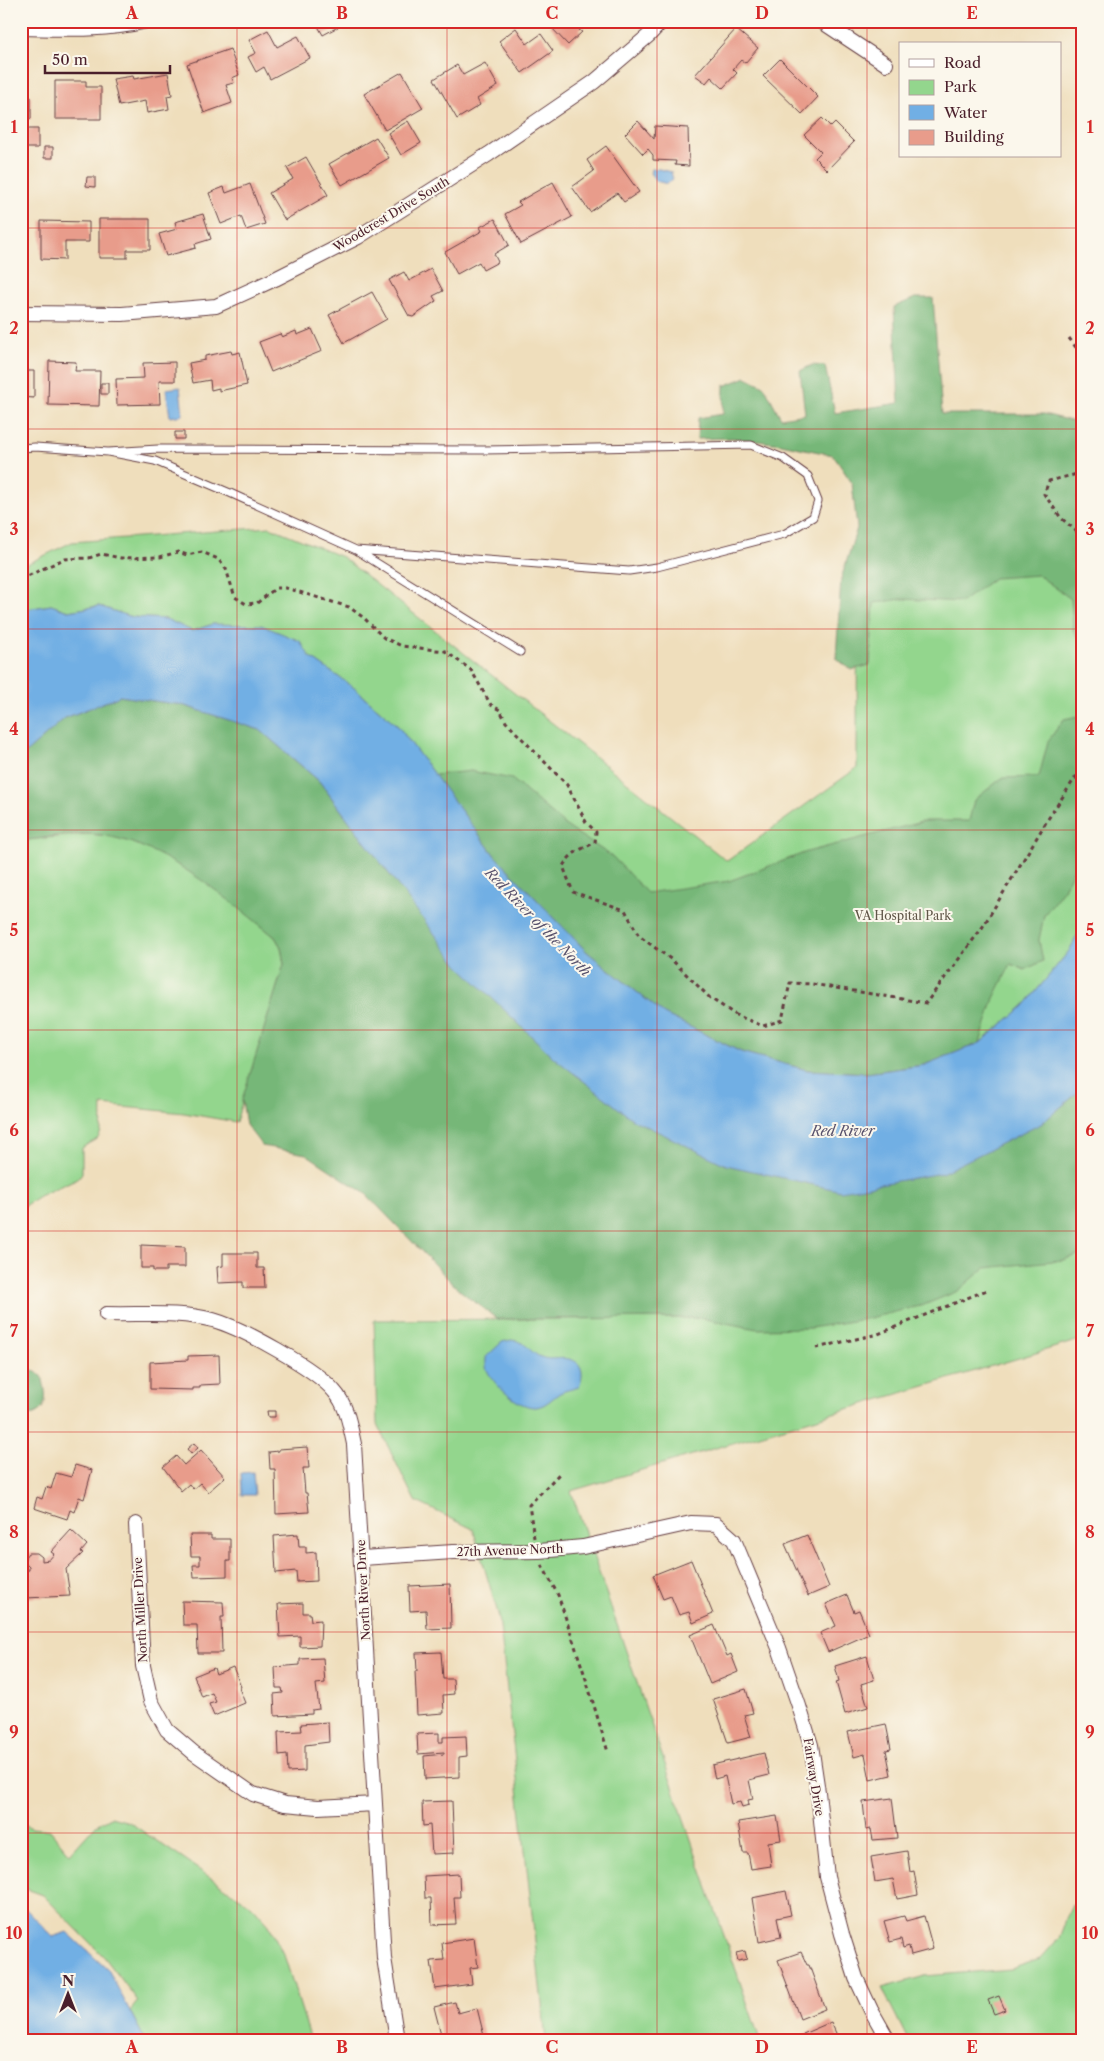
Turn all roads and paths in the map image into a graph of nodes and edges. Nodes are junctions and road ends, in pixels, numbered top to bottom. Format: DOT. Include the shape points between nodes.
graph roads {
  1 [pos="148,21"];
  2 [pos="662,21"];
  3 [pos="821,21"];
  4 [pos="21,28"];
  5 [pos="886,64"];
  6 [pos="21,313"];
  7 [pos="1069,338"];
  8 [pos="1083,357"];
  9 [pos="21,448"];
  10 [pos="108,452"];
  11 [pos="1083,475"];
  12 [pos="1083,537"];
  13 [pos="356,550"];
  14 [pos="21,579"];
  15 [pos="520,652"];
  16 [pos="1083,766"];
  17 [pos="988,1290"];
  18 [pos="106,1314"];
  19 [pos="816,1348"];
  20 [pos="559,1474"];
  21 [pos="136,1524"];
  22 [pos="716,1524"];
  23 [pos="537,1551"];
  24 [pos="362,1558"];
  25 [pos="608,1752"];
  26 [pos="375,1804"];
  27 [pos="397,2040"];
  28 [pos="888,2040"];
  1 -- 4 [label="street" via="86,29"];
  2 -- 6 [label="street, Woodcrest Drive South" via="594,82 489,154 358,237 216,306 122,314"];
  3 -- 5 [label="street"];
  7 -- 8 [label="path"];
  9 -- 10 [label="lane"];
  10 -- 13 [label="lane" via="155,461"];
  10 -- 13 [label="lane" via="751,445 783,458 808,476 818,501 813,517 784,534 658,567 629,571"];
  11 -- 12 [label="path" via="1049,481 1044,494 1061,518"];
  13 -- 15 [label="lane"];
  14 -- 16 [label="path" via="64,559 101,554 121,558 202,552 218,559 226,568 235,596 246,604 256,603 276,588 286,588 349,607 384,638 402,646 445,652 471,670 491,705 500,710 506,722 567,785 586,822 596,832 595,843 569,856 563,866 573,892 625,910 639,936 672,960 710,998 736,1015 763,1026 782,1020 790,983 926,1003 982,928"];
  17 -- 19 [label="path" via="878,1334"];
  18 -- 24 [label="street, North River Drive" via="175,1315 212,1320 242,1332 314,1372 335,1391 348,1417 354,1444"];
  20 -- 23 [label="path" via="528,1505"];
  21 -- 26 [label="street, North Miller Drive" via="143,1666 151,1701 167,1730 253,1794 285,1804 318,1807"];
  22 -- 23 [label="street, 27th Avenue North" via="691,1523 583,1546"];
  22 -- 28 [label="street, Fairway Drive" via="734,1540 779,1648 799,1706 811,1745 827,1877 842,1934 856,1978"];
  23 -- 24 [label="street, 27th Avenue North"];
  23 -- 25 [label="path" via="558,1595"];
  24 -- 26 [label="street, North River Drive"];
  26 -- 27 [label="street, North River Drive" via="384,1958"];
}
